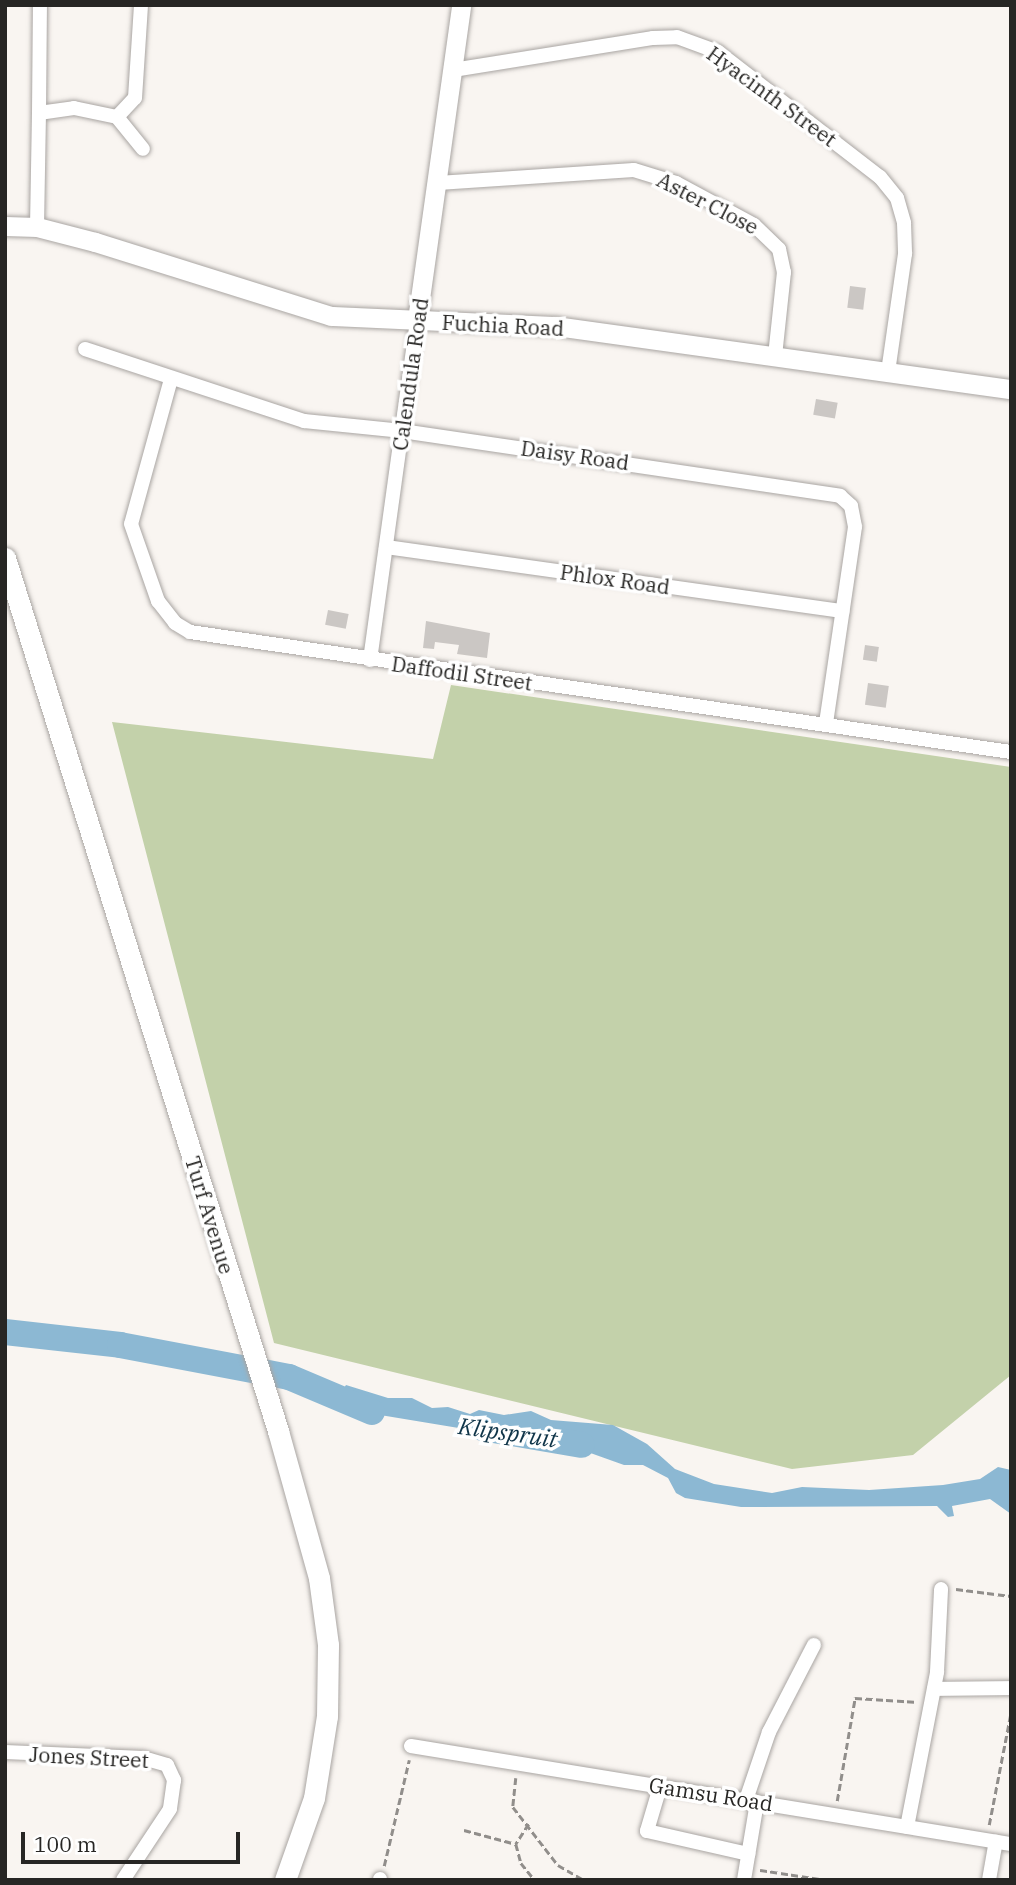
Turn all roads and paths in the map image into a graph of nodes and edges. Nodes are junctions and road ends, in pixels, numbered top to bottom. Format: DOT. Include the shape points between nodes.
graph roads {
  1 [pos="40,5"];
  2 [pos="141,5"];
  3 [pos="461,5"];
  4 [pos="453,70"];
  5 [pos="39,113"];
  6 [pos="117,117"];
  7 [pos="143,149"];
  8 [pos="438,183"];
  9 [pos="5,226"];
  10 [pos="37,227"];
  11 [pos="416,320"];
  12 [pos="85,349"];
  13 [pos="775,356"];
  14 [pos="888,372"];
  15 [pos="171,379"];
  16 [pos="1011,389"];
  17 [pos="402,431"];
  18 [pos="386,547"];
  19 [pos="5,558"];
  20 [pos="843,611"];
  21 [pos="369,660"];
  22 [pos="826,724"];
  23 [pos="1011,752"];
  24 [pos="941,1589"];
  25 [pos="1011,1596"];
  26 [pos="814,1645"];
  27 [pos="1011,1688"];
  28 [pos="934,1689"];
  29 [pos="931,1704"];
  30 [pos="1011,1712"];
  31 [pos="411,1746"];
  32 [pos="5,1752"];
  33 [pos="519,1762"];
  34 [pos="660,1787"];
  35 [pos="752,1801"];
  36 [pos="834,1815"];
  37 [pos="529,1824"];
  38 [pos="907,1827"];
  39 [pos="464,1830"];
  40 [pos="991,1841"];
  41 [pos="516,1844"];
  42 [pos="1011,1844"];
  43 [pos="746,1867"];
  44 [pos="380,1879"];
  45 [pos="123,1880"];
  46 [pos="285,1880"];
  47 [pos="535,1880"];
  48 [pos="584,1880"];
  49 [pos="825,1880"];
  50 [pos="989,1880"];
  1 -- 5 [label="street"];
  2 -- 6 [label="street" via="135,98"];
  3 -- 4 [label="street, Calendula Road"];
  4 -- 8 [label="street, Calendula Road"];
  4 -- 14 [label="street, Hyacinth Street" via="653,38 677,37 718,52 880,177 897,198 905,254"];
  5 -- 6 [label="street" via="75,108"];
  5 -- 10 [label="street"];
  6 -- 7 [label="street"];
  8 -- 11 [label="street, Calendula Road"];
  8 -- 13 [label="street, Aster Close" via="634,170 676,183 754,225 779,249 783,272"];
  9 -- 10 [label="street, Fuchia Road"];
  10 -- 11 [label="street, Fuchia Road" via="315,313"];
  11 -- 13 [label="street, Fuchia Road" via="555,326"];
  11 -- 17 [label="street, Calendula Road"];
  12 -- 15 [label="street, Daisy Road"];
  13 -- 14 [label="street, Fuchia Road"];
  14 -- 16 [label="street, Fuchia Road"];
  15 -- 17 [label="street, Daisy Road" via="304,421"];
  15 -- 21 [label="street, Daffodil Street" via="131,524 163,610 182,628 200,635"];
  17 -- 18 [label="street, Calendula Road"];
  17 -- 20 [label="street, Daisy Road" via="833,493 847,500 855,519"];
  18 -- 20 [label="street, Phlox Road"];
  18 -- 21 [label="street, Calendula Road"];
  19 -- 46 [label="main road, Turf Avenue" via="278,1431 319,1578 329,1679 314,1798"];
  20 -- 22 [label="street, Daisy Road"];
  21 -- 22 [label="street, Daffodil Street"];
  22 -- 23 [label="street, Daffodil Street"];
  24 -- 25 [label="path"];
  24 -- 28 [label="street"];
  26 -- 35 [label="street" via="769,1732"];
  27 -- 28 [label="street"];
  28 -- 29 [label="street"];
  29 -- 36 [label="path" via="857,1696"];
  29 -- 38 [label="street"];
  30 -- 40 [label="path"];
  31 -- 33 [label="street, Gamsu Road"];
  31 -- 44 [label="path"];
  32 -- 45 [label="street, Jones Street" via="143,1758 167,1765 174,1780 170,1809"];
  33 -- 34 [label="street, Gamsu Road"];
  33 -- 37 [label="path" via="513,1807"];
  34 -- 35 [label="street, Gamsu Road"];
  34 -- 43 [label="street" via="647,1831"];
  35 -- 36 [label="street, Gamsu Road"];
  35 -- 43 [label="street"];
  36 -- 38 [label="street, Gamsu Road"];
  37 -- 41 [label="path"];
  37 -- 48 [label="path" via="535,1839 558,1865"];
  38 -- 40 [label="street, Gamsu Road"];
  39 -- 41 [label="path"];
  40 -- 42 [label="street, Gamsu Road"];
  40 -- 50 [label="street"];
  41 -- 47 [label="path" via="521,1863"];
  43 -- 49 [label="path"];
}
